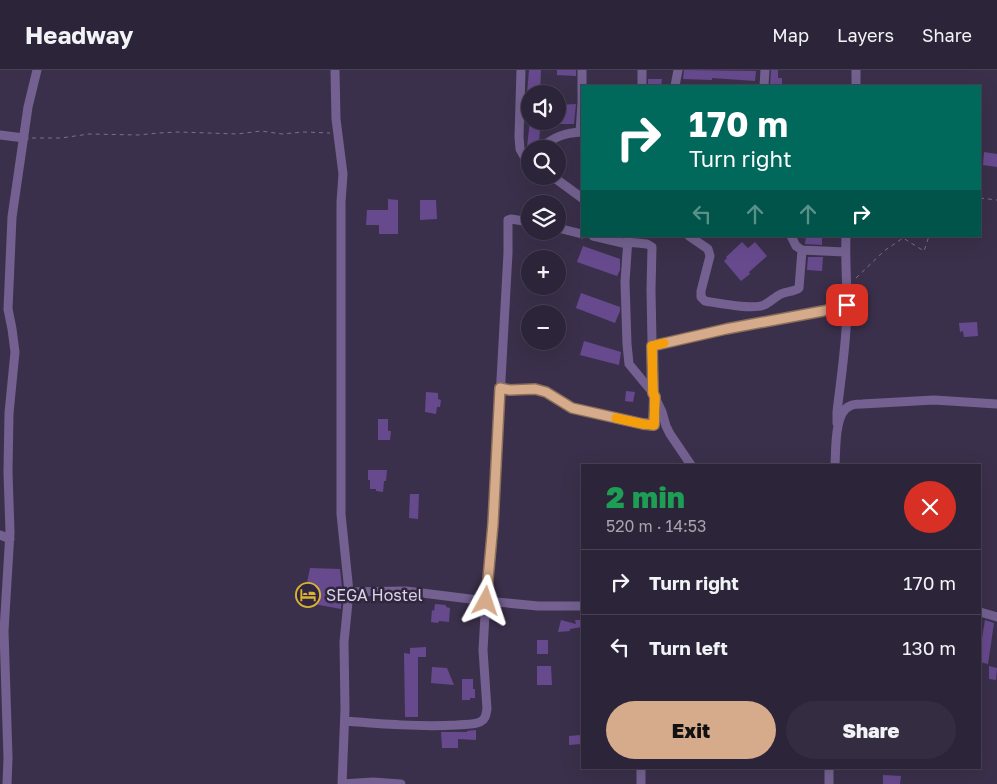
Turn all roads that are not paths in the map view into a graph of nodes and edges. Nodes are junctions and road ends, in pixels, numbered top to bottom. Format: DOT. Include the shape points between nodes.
graph roads {
  1 [pos="37,70"];
  2 [pos="335,70"];
  3 [pos="521,70"];
  4 [pos="582,70"];
  5 [pos="642,70"];
  6 [pos="678,70"];
  7 [pos="765,70"];
  8 [pos="856,70"];
  9 [pos="582,85"];
  10 [pos="642,85"];
  11 [pos="675,85"];
  12 [pos="764,85"];
  13 [pos="856,85"];
  14 [pos="581,132"];
  15 [pos="0,135"];
  16 [pos="24,138"];
  17 [pos="551,140"];
  18 [pos="521,150"];
  19 [pos="565,185"];
  20 [pos="581,196"];
  21 [pos="521,220"];
  22 [pos="566,230"];
  23 [pos="581,234"];
  24 [pos="602,237"];
  25 [pos="615,237"];
  26 [pos="690,237"];
  27 [pos="792,237"];
  28 [pos="846,237"];
  29 [pos="628,240"];
  30 [pos="802,250"];
  31 [pos="846,252"];
  32 [pos="847,305"];
  33 [pos="652,346"];
  34 [pos="500,388"];
  35 [pos="654,395"];
  36 [pos="997,404"];
  37 [pos="836,430"];
  38 [pos="690,464"];
  39 [pos="835,464"];
  40 [pos="0,535"];
  41 [pos="6,543"];
  42 [pos="349,592"];
  43 [pos="486,601"];
  44 [pos="581,606"];
  45 [pos="981,612"];
  46 [pos="997,617"];
  47 [pos="2,624"];
  48 [pos="345,722"];
  49 [pos="641,769"];
  50 [pos="829,769"];
  51 [pos="7,784"];
  52 [pos="342,784"];
  53 [pos="401,784"];
  54 [pos="642,784"];
  55 [pos="829,784"];
  1 -- 16 [label="street"];
  2 -- 42 [label="street" via="336,119 343,174 340,202 341,514"];
  3 -- 18 [label="street"];
  4 -- 9 [label="street"];
  5 -- 10 [label="street"];
  6 -- 11 [label="street"];
  7 -- 12 [label="street"];
  8 -- 13 [label="street"];
  14 -- 17 [label="street"];
  15 -- 16 [label="street"];
  16 -- 41 [label="street" via="12,217 8,309 15,352 9,413"];
  19 -- 20 [label="street"];
  21 -- 34 [label="street" via="508,220"];
  22 -- 23 [label="street"];
  24 -- 29 [label="street"];
  25 -- 29 [label="street"];
  26 -- 30 [label="street" via="708,249 710,256 701,297 704,301 720,304 763,305 783,293 796,291 799,288"];
  27 -- 30 [label="street"];
  28 -- 31 [label="street"];
  29 -- 33 [label="street" via="652,248"];
  29 -- 35 [label="street" via="625,282 628,358"];
  30 -- 31 [label="street"];
  31 -- 32 [label="street"];
  32 -- 33 [label="street"];
  32 -- 37 [label="street"];
  33 -- 35 [label="street"];
  34 -- 35 [label="street" via="535,389 572,408 651,426 654,425"];
  34 -- 43 [label="street"];
  35 -- 38 [label="street" via="670,434"];
  36 -- 37 [label="street" via="934,400 862,404 845,409"];
  37 -- 39 [label="street"];
  40 -- 41 [label="street"];
  41 -- 47 [label="street"];
  42 -- 43 [label="street" via="406,591"];
  42 -- 48 [label="street" via="343,657"];
  43 -- 44 [label="street"];
  43 -- 48 [label="street" via="486,717 474,724 442,726"];
  45 -- 46 [label="street"];
  47 -- 51 [label="street"];
  48 -- 52 [label="street"];
  49 -- 54 [label="street"];
  50 -- 55 [label="street"];
  52 -- 53 [label="street"];
}
